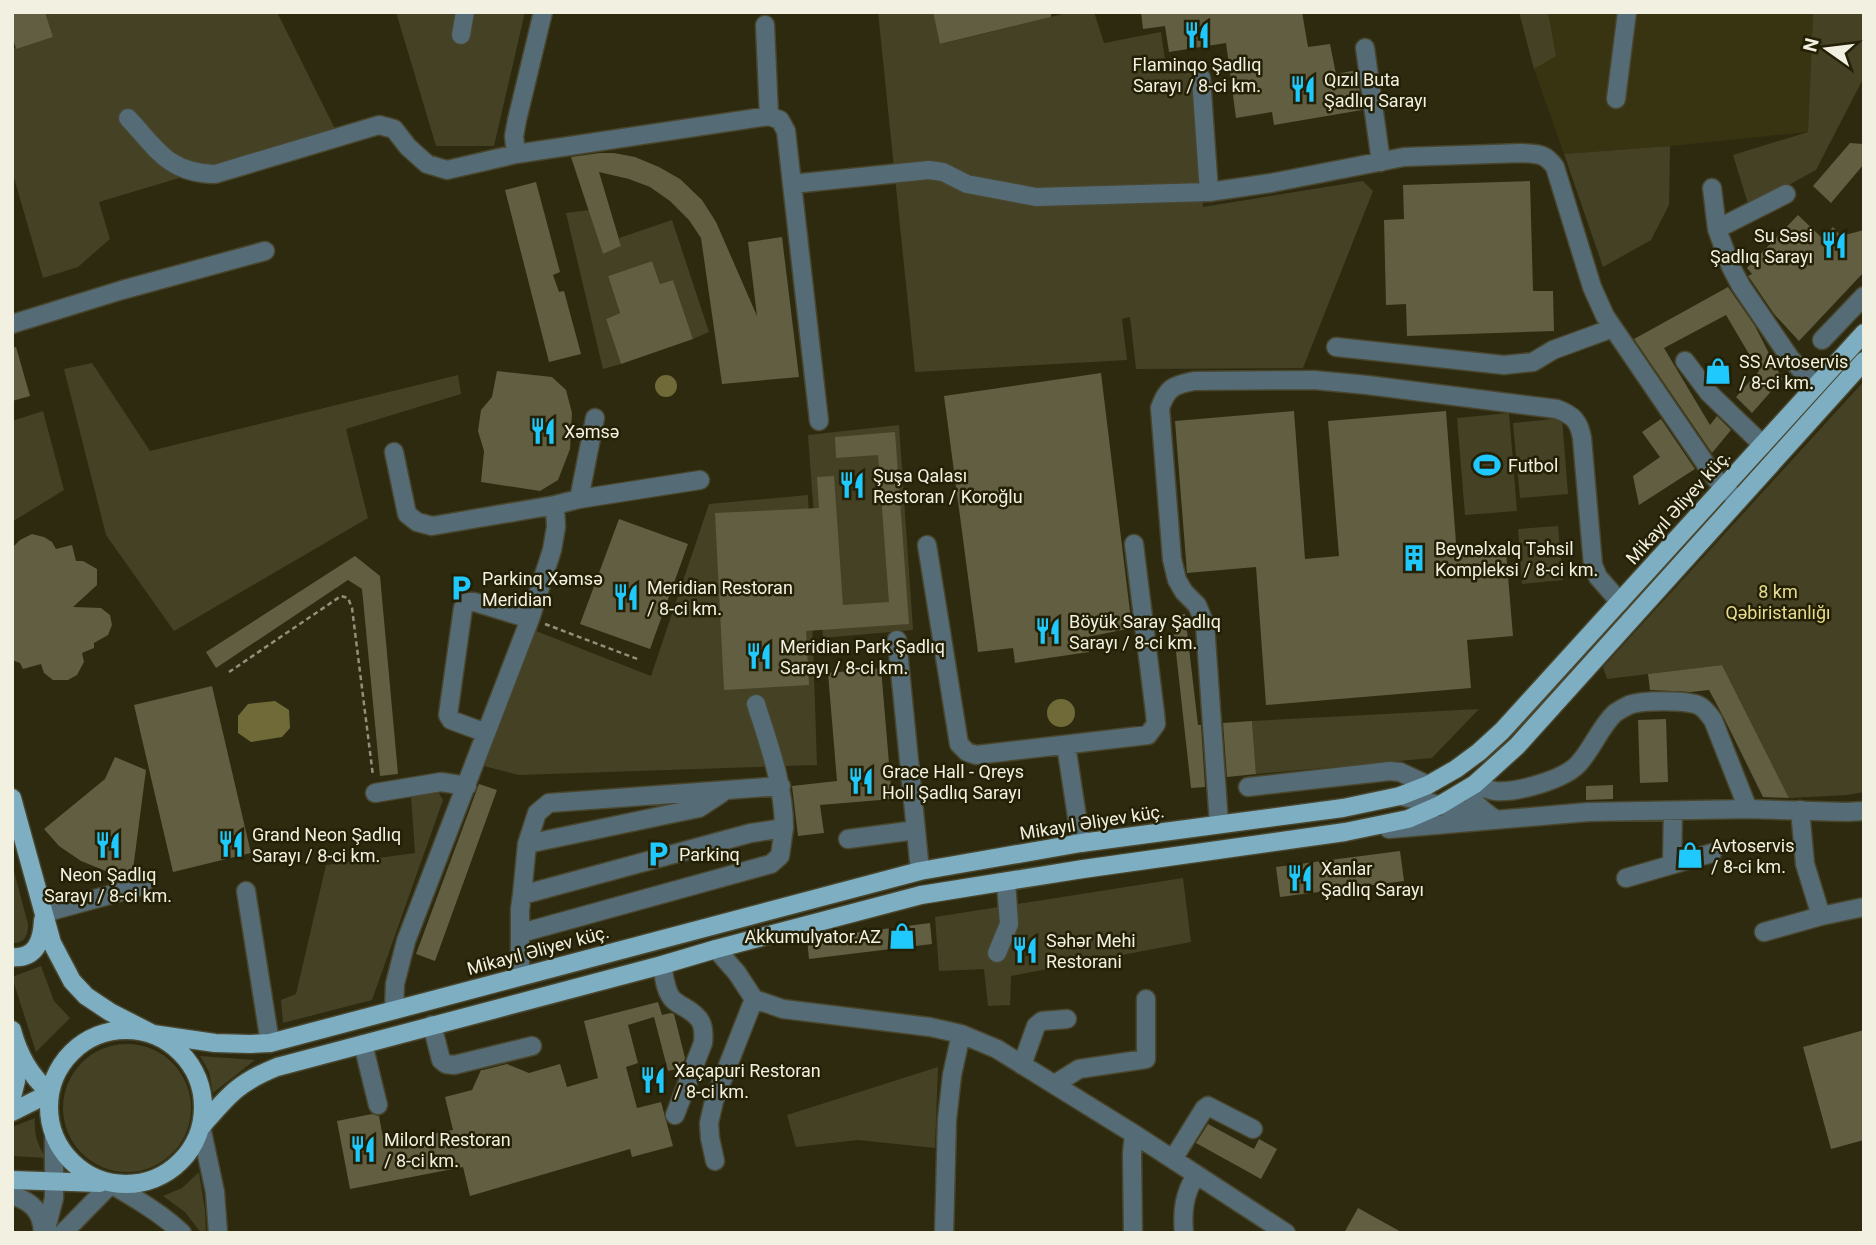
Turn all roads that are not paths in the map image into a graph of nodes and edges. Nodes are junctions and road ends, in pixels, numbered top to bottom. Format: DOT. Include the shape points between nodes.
graph roads {
  1 [pos="465,12"];
  2 [pos="543,12"];
  3 [pos="1627,12"];
  4 [pos="765,25"];
  5 [pos="461,35"];
  6 [pos="1365,47"];
  7 [pos="1201,78"];
  8 [pos="1616,99"];
  9 [pos="769,116"];
  10 [pos="128,118"];
  11 [pos="516,155"];
  12 [pos="1381,162"];
  13 [pos="792,184"];
  14 [pos="1712,188"];
  15 [pos="1209,192"];
  16 [pos="1786,194"];
  17 [pos="1717,229"];
  18 [pos="265,251"];
  19 [pos="1864,296"];
  20 [pos="12,324"];
  21 [pos="1612,328"];
  22 [pos="1864,333"];
  23 [pos="1822,340"];
  24 [pos="1336,347"];
  25 [pos="1864,360"];
  26 [pos="1685,361"];
  27 [pos="1816,386"];
  28 [pos="595,418"];
  29 [pos="819,421"];
  30 [pos="1763,445"];
  31 [pos="394,452"];
  32 [pos="700,480"];
  33 [pos="1724,487"];
  34 [pos="579,499"];
  35 [pos="1738,501"];
  36 [pos="555,505"];
  37 [pos="1134,544"];
  38 [pos="927,545"];
  39 [pos="1620,602"];
  40 [pos="530,619"];
  41 [pos="897,640"];
  42 [pos="756,704"];
  43 [pos="486,733"];
  44 [pos="1066,745"];
  45 [pos="1475,784"];
  46 [pos="1428,785"];
  47 [pos="467,786"];
  48 [pos="781,786"];
  49 [pos="1248,787"];
  50 [pos="727,790"];
  51 [pos="375,793"];
  52 [pos="1400,796"];
  53 [pos="12,798"];
  54 [pos="1440,805"];
  55 [pos="1748,809"];
  56 [pos="1800,810"];
  57 [pos="1673,811"];
  58 [pos="1864,811"];
  59 [pos="1494,819"];
  60 [pos="1219,824"];
  61 [pos="784,828"];
  62 [pos="916,830"];
  63 [pos="1345,832"];
  64 [pos="848,839"];
  65 [pos="1082,843"];
  66 [pos="527,844"];
  67 [pos="1712,853"];
  68 [pos="1672,864"];
  69 [pos="920,871"];
  70 [pos="1626,878"];
  71 [pos="1006,882"];
  72 [pos="142,886"];
  73 [pos="246,891"];
  74 [pos="522,895"];
  75 [pos="1864,906"];
  76 [pos="44,913"];
  77 [pos="1821,916"];
  78 [pos="1764,932"];
  79 [pos="521,933"];
  80 [pos="716,949"];
  81 [pos="997,953"];
  82 [pos="12,957"];
  83 [pos="662,965"];
  84 [pos="520,976"];
  85 [pos="754,999"];
  86 [pos="1146,999"];
  87 [pos="394,1010"];
  88 [pos="1067,1019"];
  89 [pos="432,1025"];
  90 [pos="153,1034"];
  91 [pos="961,1034"];
  92 [pos="14,1037"];
  93 [pos="270,1043"];
  94 [pos="363,1044"];
  95 [pos="532,1046"];
  96 [pos="1022,1065"];
  97 [pos="1055,1084"];
  98 [pos="50,1093"];
  99 [pos="12,1097"];
  100 [pos="378,1105"];
  101 [pos="12,1112"];
  102 [pos="675,1115"];
  103 [pos="201,1127"];
  104 [pos="1253,1129"];
  105 [pos="1135,1134"];
  106 [pos="54,1138"];
  107 [pos="1173,1159"];
  108 [pos="715,1161"];
  109 [pos="1196,1175"];
  110 [pos="12,1180"];
  111 [pos="55,1181"];
  112 [pos="111,1184"];
  113 [pos="12,1195"];
  114 [pos="44,1233"];
  115 [pos="63,1233"];
  116 [pos="182,1233"];
  117 [pos="218,1233"];
  118 [pos="944,1233"];
  119 [pos="1133,1233"];
  120 [pos="1184,1233"];
  121 [pos="1286,1233"];
  1 -- 5 [label="street"];
  2 -- 11 [label="street" via="517,120"];
  3 -- 8 [label="street"];
  4 -- 9 [label="street"];
  6 -- 12 [label="street"];
  7 -- 15 [label="street"];
  9 -- 11 [label="street"];
  9 -- 13 [label="street" via="780,120 786,131"];
  10 -- 11 [label="street" via="178,168 198,174 215,174 379,125 394,129 426,164 447,170"];
  12 -- 15 [label="street"];
  12 -- 21 [label="street" via="1521,153 1549,158 1598,304"];
  13 -- 15 [label="street" via="929,170 967,184 1036,197"];
  13 -- 29 [label="street"];
  14 -- 17 [label="street"];
  16 -- 17 [label="street"];
  17 -- 27 [label="street" via="1741,286 1790,358"];
  18 -- 20 [label="street"];
  19 -- 23 [label="street"];
  21 -- 24 [label="street" via="1525,364"];
  21 -- 33 [label="street"];
  22 -- 27 [label="main road, Mikayıl Əliyev küç."];
  25 -- 35 [label="main road"];
  26 -- 30 [label="street" via="1709,393"];
  27 -- 30 [label="main road, Mikayıl Əliyev küç."];
  28 -- 34 [label="street"];
  30 -- 33 [label="main road, Mikayıl Əliyev küç."];
  31 -- 36 [label="street" via="407,514 417,522 432,526"];
  32 -- 34 [label="street"];
  33 -- 35 [label="street"];
  33 -- 39 [label="main road, Mikayıl Əliyev küç."];
  34 -- 36 [label="street"];
  35 -- 45 [label="main road" via="1517,746"];
  36 -- 40 [label="street" via="552,550"];
  37 -- 44 [label="street" via="1156,724 1148,735"];
  38 -- 44 [label="street" via="959,744 976,755"];
  39 -- 46 [label="main road, Mikayıl Əliyev küç." via="1502,731 1456,769"];
  39 -- 60 [label="street" via="1598,578 1593,565 1582,438 1579,423 1571,414 1314,380 1177,384 1160,408 1172,559 1177,580 1205,624"];
  40 -- 43 [label="street"];
  40 -- 43 [label="street" via="474,602 463,608 447,715"];
  41 -- 62 [label="street"];
  42 -- 48 [label="street"];
  43 -- 47 [label="street"];
  44 -- 65 [label="street"];
  45 -- 54 [label="main road"];
  45 -- 55 [label="street" via="1499,791 1557,777 1578,765 1614,714 1630,704 1685,703 1699,705 1713,720"];
  45 -- 59 [label="street" via="1474,801"];
  46 -- 49 [label="street" via="1390,771"];
  46 -- 52 [label="main road, Mikayıl Əliyev küç."];
  47 -- 51 [label="street" via="441,782"];
  47 -- 87 [label="street" via="406,941"];
  48 -- 50 [label="street"];
  48 -- 61 [label="street"];
  50 -- 66 [label="street" via="699,808"];
  50 -- 66 [label="street" via="549,803 537,813"];
  52 -- 54 [label="street"];
  52 -- 60 [label="main road, Mikayıl Əliyev küç."];
  53 -- 76 [label="main road"];
  54 -- 59 [label="street"];
  54 -- 63 [label="main road" via="1408,819"];
  55 -- 56 [label="street"];
  55 -- 57 [label="street"];
  56 -- 58 [label="street"];
  56 -- 77 [label="street" via="1805,864"];
  57 -- 59 [label="street"];
  57 -- 68 [label="street"];
  59 -- 63 [label="street"];
  60 -- 65 [label="main road, Mikayıl Əliyev küç."];
  61 -- 74 [label="street"];
  61 -- 79 [label="street" via="780,856 771,864"];
  62 -- 64 [label="street"];
  62 -- 69 [label="street"];
  63 -- 71 [label="main road"];
  65 -- 69 [label="main road, Mikayıl Əliyev küç."];
  66 -- 74 [label="street"];
  67 -- 68 [label="street"];
  68 -- 70 [label="street"];
  69 -- 84 [label="main road, Mikayıl Əliyev küç."];
  71 -- 80 [label="main road" via="921,895"];
  71 -- 81 [label="street" via="1009,924"];
  72 -- 76 [label="street"];
  73 -- 93 [label="street"];
  74 -- 79 [label="street"];
  75 -- 77 [label="street"];
  76 -- 82 [label="main road" via="43,930 33,952"];
  76 -- 90 [label="main road" via="52,943 72,981 94,1002"];
  77 -- 78 [label="street"];
  79 -- 84 [label="street"];
  80 -- 83 [label="main road"];
  80 -- 85 [label="street"];
  83 -- 89 [label="main road"];
  83 -- 102 [label="street" via="669,996 701,1020 705,1031"];
  84 -- 87 [label="main road, Mikayıl Əliyev küç."];
  85 -- 91 [label="street" via="783,1009"];
  85 -- 108 [label="street" via="713,1101 709,1123"];
  86 -- 97 [label="street" via="1146,1059 1079,1069"];
  87 -- 93 [label="main road, Mikayıl Əliyev küç."];
  88 -- 96 [label="street" via="1042,1021 1036,1027"];
  89 -- 94 [label="main road"];
  89 -- 95 [label="street" via="446,1064"];
  90 -- 93 [label="main road, Mikayıl Əliyev küç." via="215,1043"];
  90 -- 98 [label="main road" via="109,1032 88,1040 57,1072"];
  90 -- 103 [label="main road" via="170,1043 195,1072 204,1109"];
  91 -- 96 [label="street"];
  91 -- 118 [label="street" via="947,1121"];
  92 -- 98 [label="main road" via="30,1073"];
  92 -- 99 [label="main road"];
  94 -- 100 [label="street"];
  94 -- 103 [label="main road" via="260,1073 230,1093"];
  96 -- 97 [label="street"];
  97 -- 105 [label="street"];
  98 -- 101 [label="main road"];
  98 -- 106 [label="main road"];
  103 -- 112 [label="main road" via="192,1149 167,1173 134,1185"];
  103 -- 117 [label="street" via="215,1192"];
  104 -- 107 [label="street" via="1208,1106"];
  105 -- 107 [label="street"];
  105 -- 119 [label="street"];
  106 -- 111 [label="street"];
  106 -- 112 [label="main road" via="82,1172"];
  107 -- 109 [label="street"];
  109 -- 120 [label="street" via="1184,1200"];
  109 -- 121 [label="street"];
  110 -- 111 [label="main road"];
  111 -- 112 [label="main road"];
  111 -- 114 [label="street"];
  112 -- 115 [label="street"];
  112 -- 116 [label="street"];
  113 -- 114 [label="street" via="37,1211"];
}
